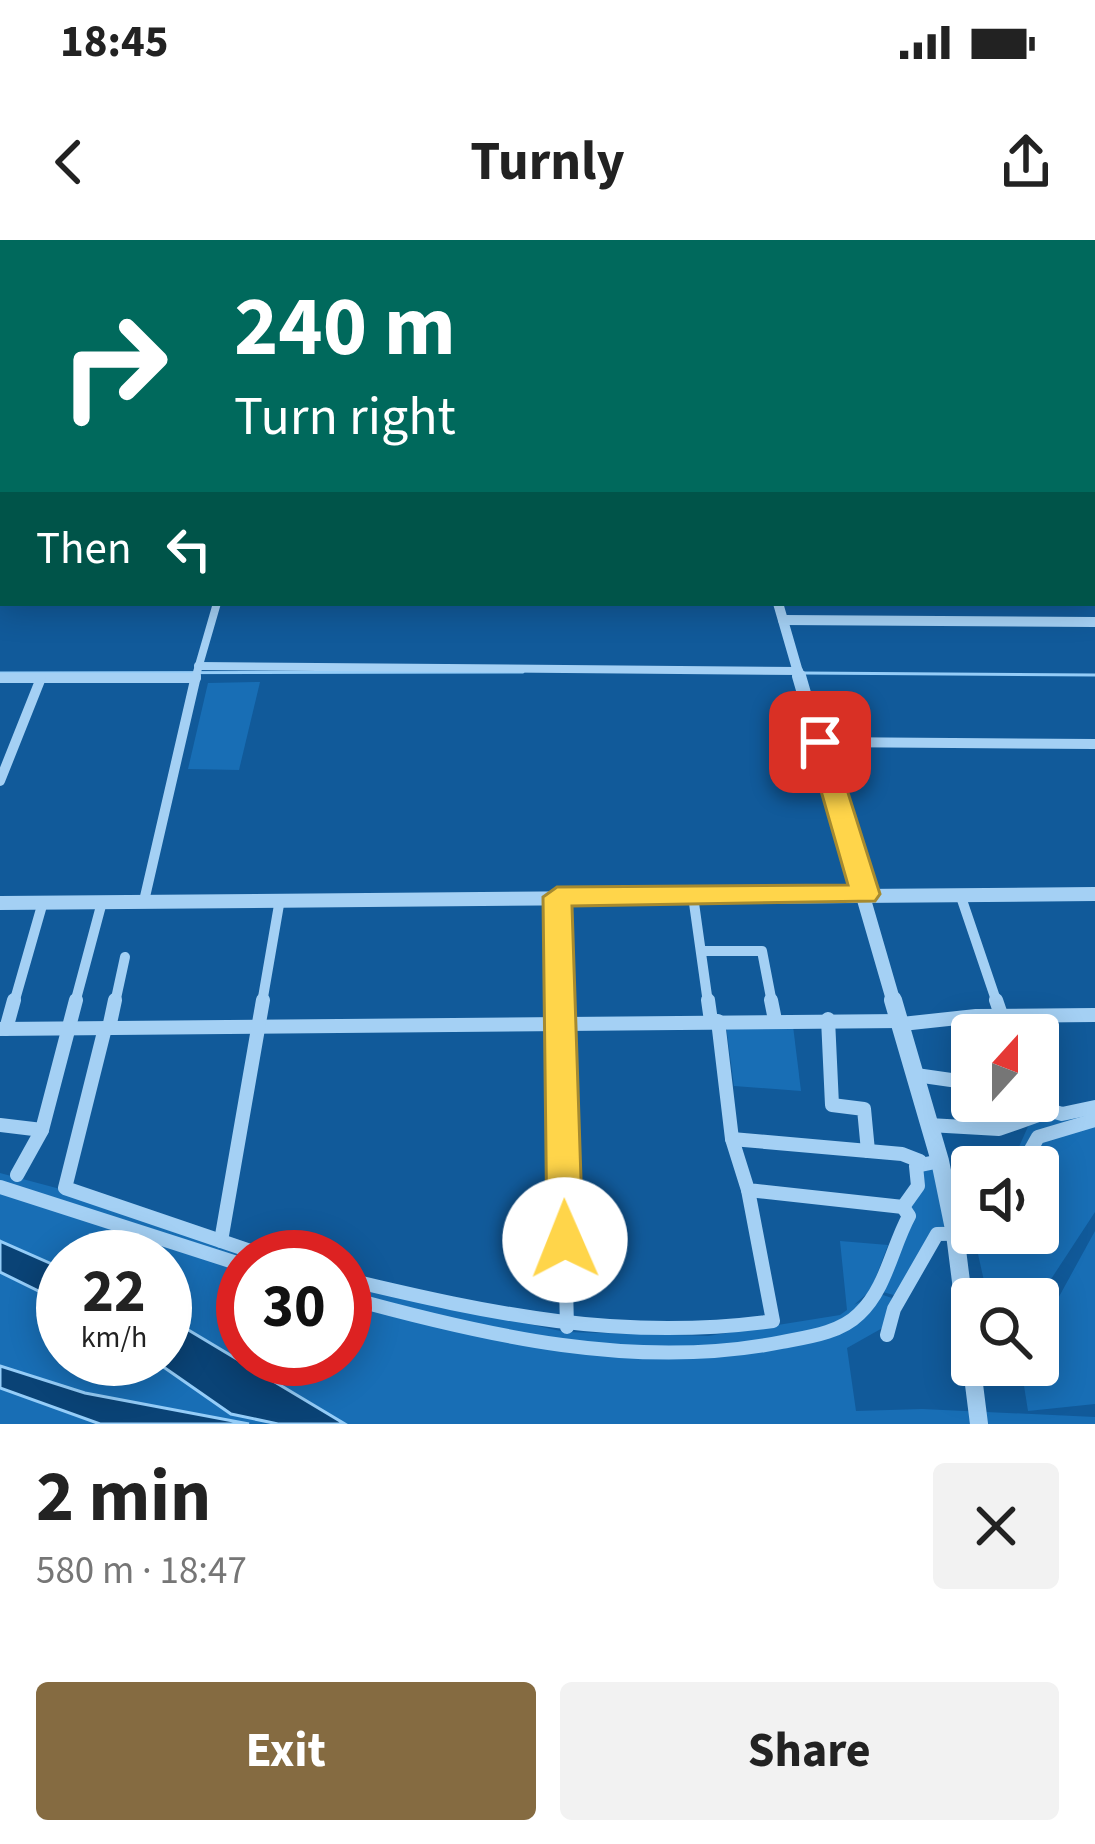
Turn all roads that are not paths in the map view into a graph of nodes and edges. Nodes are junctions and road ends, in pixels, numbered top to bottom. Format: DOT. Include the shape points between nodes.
graph roads {
  1 [pos="217,606"];
  2 [pos="779,606"];
  3 [pos="783,620"];
  4 [pos="1095,622"];
  5 [pos="197,672"];
  6 [pos="801,676"];
  7 [pos="0,678"];
  8 [pos="40,678"];
  9 [pos="820,742"];
  10 [pos="1095,743"];
  11 [pos="0,781"];
  12 [pos="865,894"];
  13 [pos="960,894"];
  14 [pos="1095,894"];
  15 [pos="693,896"];
  16 [pos="557,897"];
  17 [pos="280,899"];
  18 [pos="144,901"];
  19 [pos="44,902"];
  20 [pos="102,902"];
  21 [pos="0,903"];
  22 [pos="701,950"];
  23 [pos="125,957"];
  24 [pos="1000,1014"];
  25 [pos="1059,1015"];
  26 [pos="1095,1015"];
  27 [pos="828,1019"];
  28 [pos="951,1019"];
  29 [pos="775,1020"];
  30 [pos="714,1021"];
  31 [pos="901,1023"];
  32 [pos="561,1024"];
  33 [pos="261,1026"];
  34 [pos="68,1028"];
  35 [pos="107,1028"];
  36 [pos="3,1029"];
  37 [pos="916,1076"];
  38 [pos="951,1080"];
  39 [pos="1095,1107"];
  40 [pos="1059,1111"];
  41 [pos="1095,1120"];
  42 [pos="1019,1122"];
  43 [pos="1032,1122"];
  44 [pos="0,1125"];
  45 [pos="929,1125"];
  46 [pos="42,1130"];
  47 [pos="732,1139"];
  48 [pos="1019,1146"];
  49 [pos="1029,1146"];
  50 [pos="868,1151"];
  51 [pos="920,1161"];
  52 [pos="940,1161"];
  53 [pos="17,1175"];
  54 [pos="0,1187"];
  55 [pos="748,1190"];
  56 [pos="903,1207"];
  57 [pos="951,1215"];
  58 [pos="223,1230"];
  59 [pos="951,1234"];
  60 [pos="216,1239"];
  61 [pos="958,1254"];
  62 [pos="216,1256"];
  63 [pos="372,1285"];
  64 [pos="879,1291"];
  65 [pos="899,1301"];
  66 [pos="372,1303"];
  67 [pos="567,1327"];
  68 [pos="887,1335"];
  69 [pos="979,1424"];
  1 -- 5 [label="street"];
  2 -- 3 [label="street"];
  3 -- 4 [label="street"];
  3 -- 6 [label="street"];
  5 -- 6 [label="street"];
  5 -- 8 [label="street"];
  5 -- 18 [label="street"];
  6 -- 9 [label="street"];
  7 -- 8 [label="street"];
  8 -- 11 [label="street"];
  9 -- 10 [label="street"];
  9 -- 12 [label="street"];
  12 -- 13 [label="street"];
  12 -- 15 [label="street"];
  12 -- 31 [label="street"];
  13 -- 14 [label="street"];
  13 -- 24 [label="street"];
  15 -- 16 [label="street"];
  15 -- 22 [label="street"];
  16 -- 17 [label="street"];
  16 -- 32 [label="street"];
  17 -- 18 [label="street"];
  17 -- 33 [label="street"];
  18 -- 20 [label="street"];
  19 -- 20 [label="street"];
  19 -- 21 [label="street"];
  19 -- 36 [label="street"];
  20 -- 34 [label="street"];
  22 -- 29 [label="street" via="762,951"];
  22 -- 30 [label="street"];
  23 -- 35 [label="street"];
  25 -- 26 [label="street"];
  27 -- 29 [label="street"];
  27 -- 31 [label="street"];
  27 -- 50 [label="street" via="832,1105 864,1108"];
  28 -- 31 [label="street"];
  29 -- 30 [label="street"];
  30 -- 32 [label="street"];
  30 -- 47 [label="street"];
  31 -- 37 [label="street"];
  32 -- 33 [label="street"];
  32 -- 67 [label="street"];
  33 -- 35 [label="street"];
  33 -- 58 [label="street"];
  34 -- 35 [label="street"];
  34 -- 36 [label="street"];
  34 -- 46 [label="street"];
  35 -- 60 [label="street" via="65,1188"];
  37 -- 38 [label="street"];
  37 -- 45 [label="street"];
  39 -- 40 [label="street"];
  41 -- 49 [label="street" via="1033,1138"];
  42 -- 45 [label="street" via="999,1129"];
  43 -- 48 [label="street" via="1021,1129"];
  44 -- 46 [label="street"];
  45 -- 52 [label="street"];
  46 -- 53 [label="street"];
  47 -- 50 [label="street"];
  47 -- 55 [label="street"];
  50 -- 51 [label="street"];
  51 -- 52 [label="street"];
  51 -- 56 [label="street" via="918,1186"];
  52 -- 57 [label="street"];
  54 -- 62 [label="street"];
  55 -- 56 [label="street"];
  55 -- 67 [label="street" via="773,1321 667,1334"];
  56 -- 64 [label="street" via="909,1216"];
  59 -- 65 [label="street" via="937,1234"];
  61 -- 69 [label="street"];
  63 -- 67 [label="street"];
  64 -- 65 [label="street"];
  64 -- 66 [label="street" via="844,1325 802,1339 637,1356 545,1344"];
  65 -- 68 [label="street"];
}
